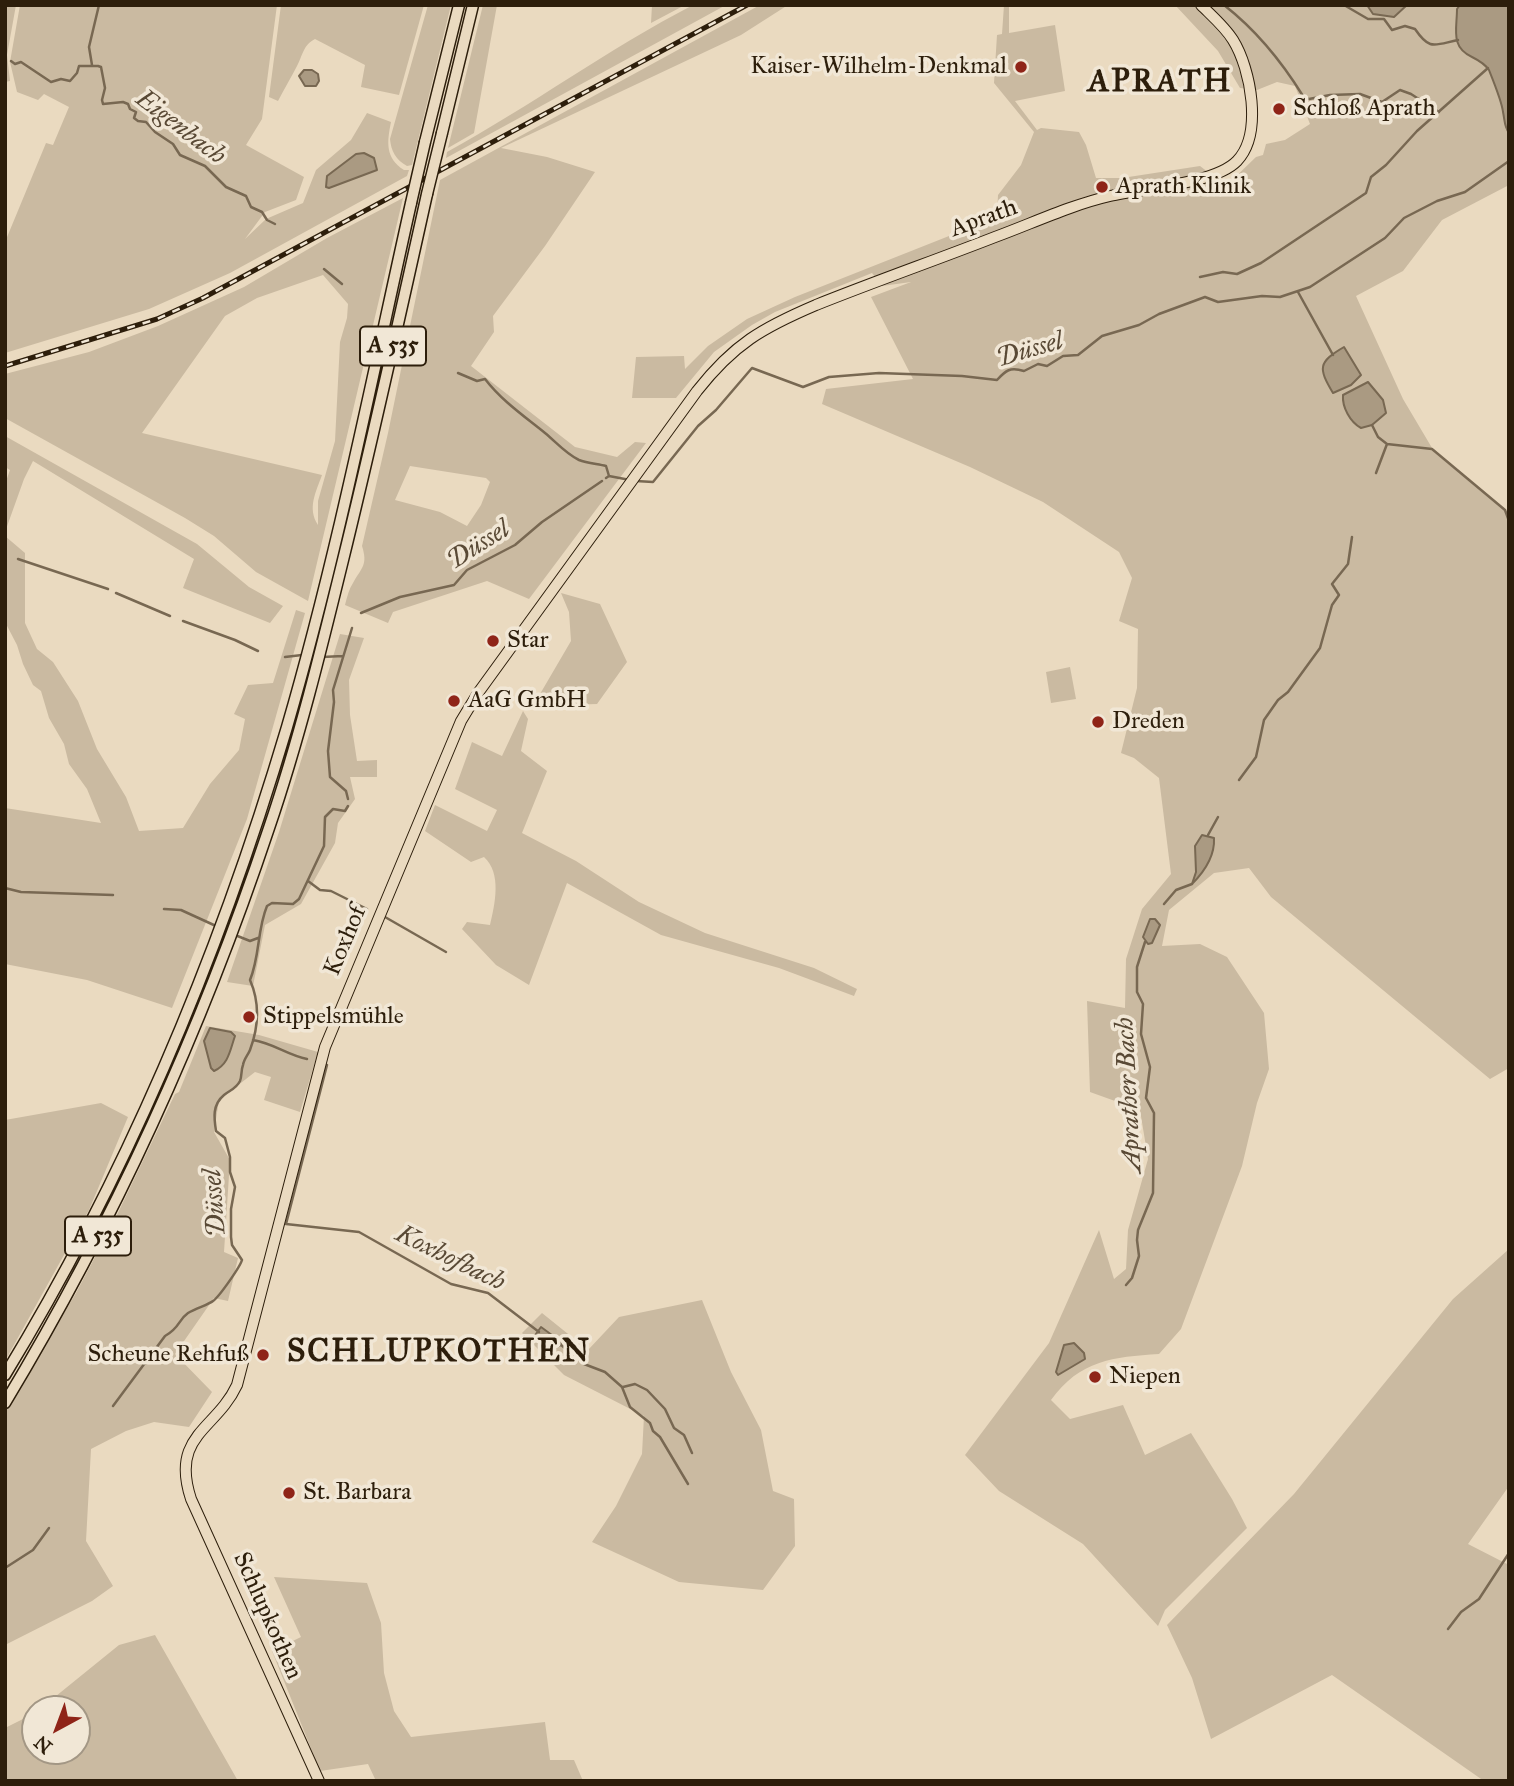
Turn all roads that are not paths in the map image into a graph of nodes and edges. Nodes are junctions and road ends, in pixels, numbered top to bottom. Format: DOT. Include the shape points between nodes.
graph roads {
  1 [pos="459,5"];
  2 [pos="473,5"];
  3 [pos="1201,5"];
  4 [pos="639,470"];
  5 [pos="5,1375"];
  6 [pos="5,1403"];
  7 [pos="186,1467"];
  8 [pos="318,1781"];
  1 -- 5 [label="highway, A 535, bridge" via="314,628 240,871 168,1059 96,1213"];
  2 -- 6 [label="highway, A 535, bridge" via="322,645 252,875 179,1064 108,1217"];
  3 -- 4 [label="main road, Aprath" via="1233,40 1246,71 1251,94 1250,137 1237,162 1214,175 1101,199 789,316 754,335 718,364"];
  4 -- 7 [label="main road, Koxhof" via="461,721 325,1047 237,1385 195,1437"];
  7 -- 8 [label="main road, Schlupkothen" via="194,1507"];
}
